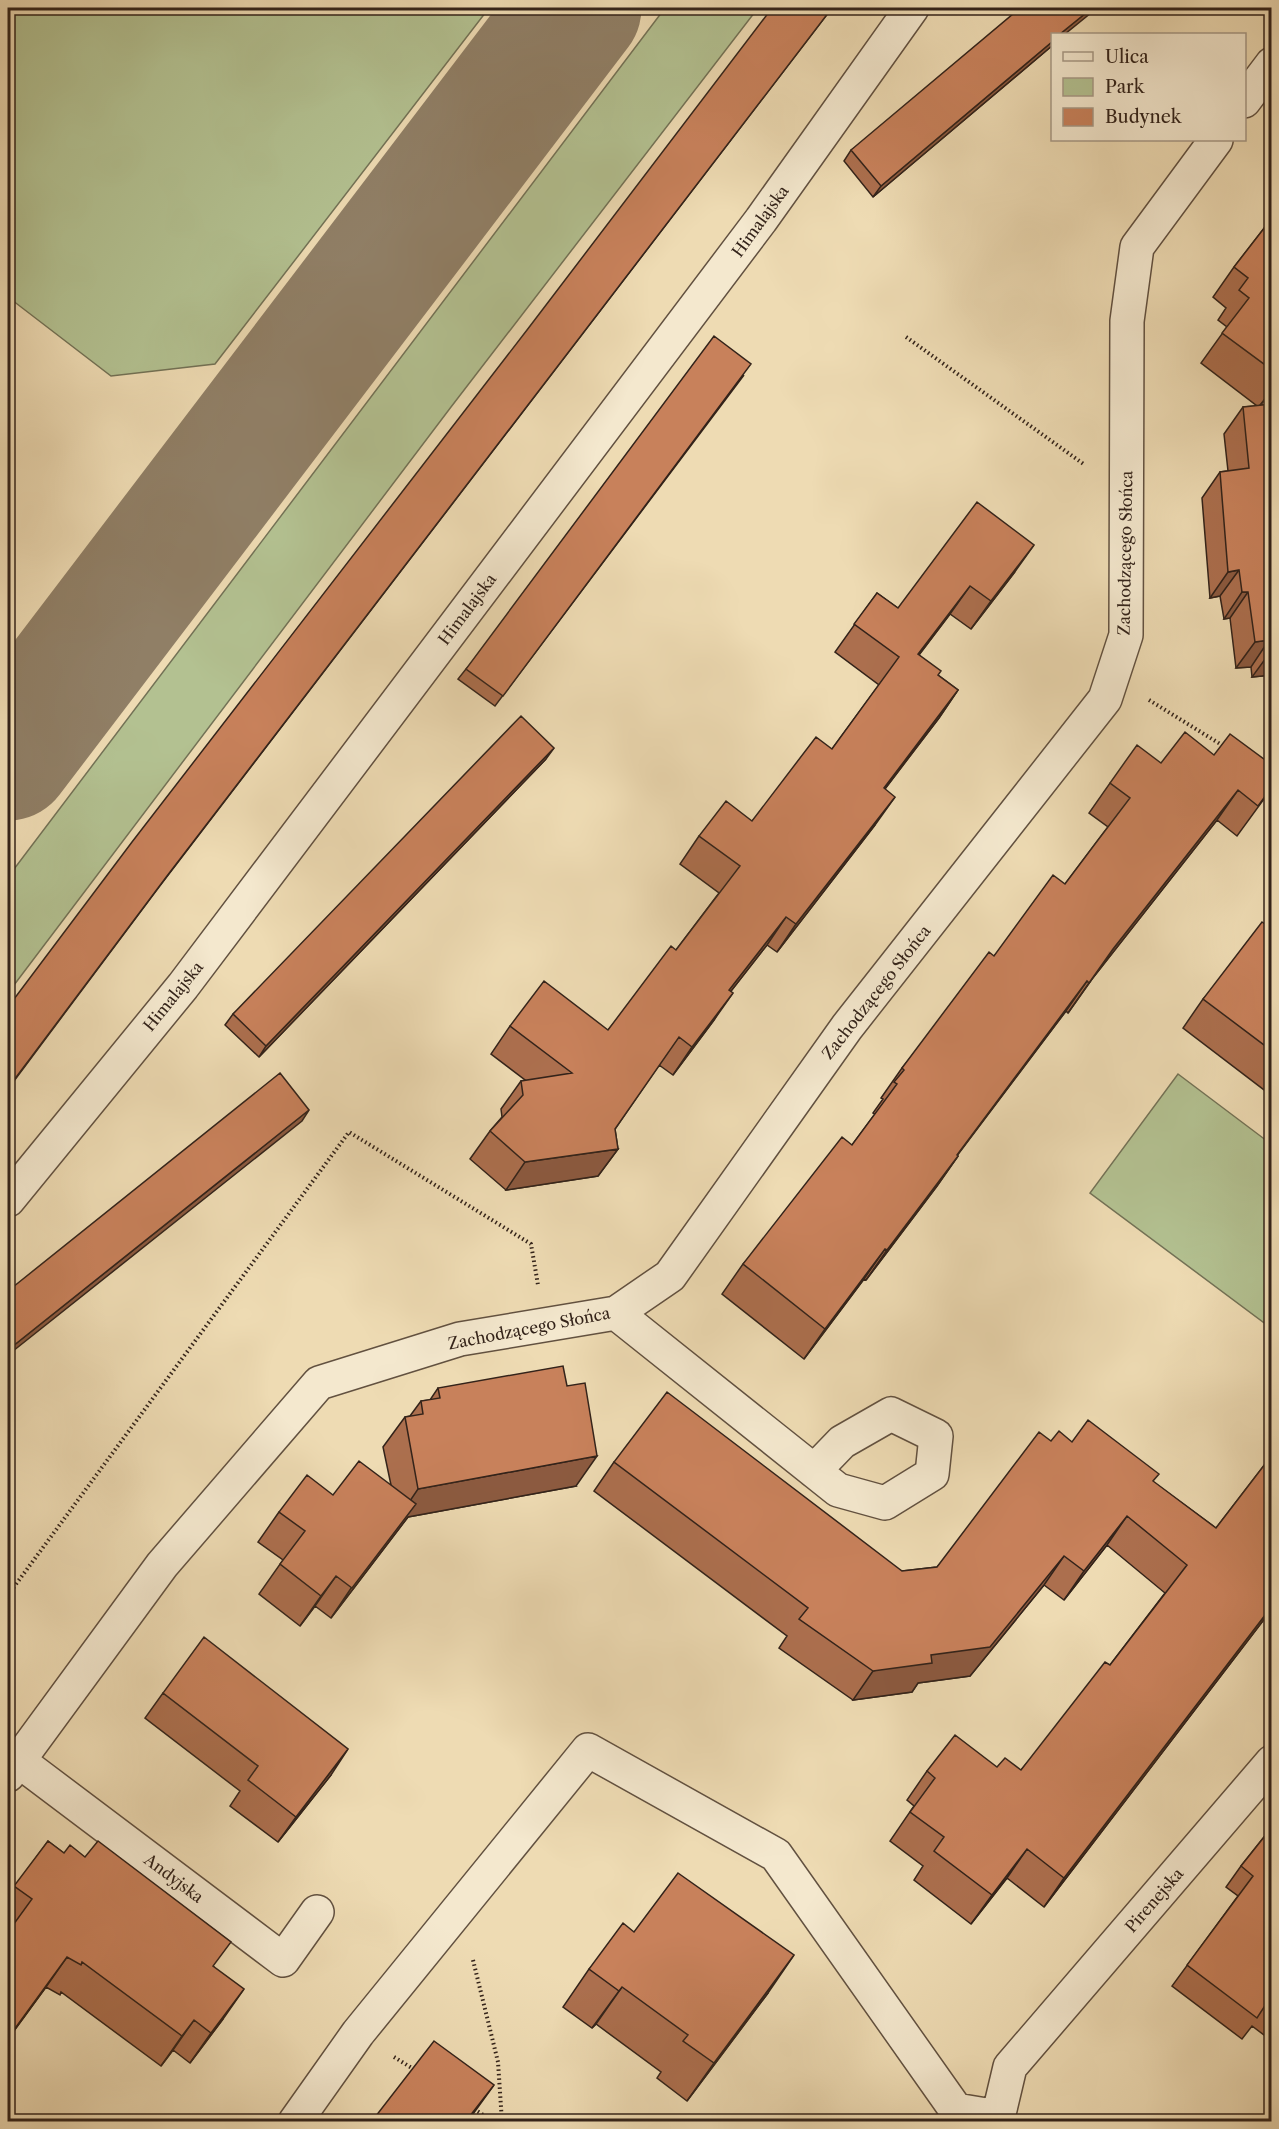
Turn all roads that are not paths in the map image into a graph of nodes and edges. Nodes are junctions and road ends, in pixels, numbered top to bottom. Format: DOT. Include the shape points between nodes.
graph roads {
  1 [pos="912,8"];
  2 [pos="1272,64"];
  3 [pos="1246,100"];
  4 [pos="1215,141"];
  5 [pos="8,1200"];
  6 [pos="616,1313"];
  7 [pos="814,1471"];
  8 [pos="162,1565"];
  9 [pos="1272,1762"];
  10 [pos="13,1768"];
  11 [pos="317,1912"];
  12 [pos="998,2119"];
  13 [pos="295,2121"];
  1 -- 5 [label="street, Himalajska" via="761,220 183,986"];
  2 -- 3 [label="street"];
  4 -- 6 [label="street, Zachodzącego Słońca" via="1137,247 1127,321 1126,635 1106,699 846,1027 670,1276"];
  6 -- 7 [label="street"];
  6 -- 8 [label="street, Zachodzącego Słońca" via="460,1339 319,1383"];
  8 -- 10 [label="street, Andyjska"];
  9 -- 12 [label="street, Pirenejska" via="1010,2067"];
  10 -- 11 [label="street, Andyjska" via="283,1960"];
  12 -- 13 [label="street" via="956,2110 776,1855 588,1750 358,2033"];
}
